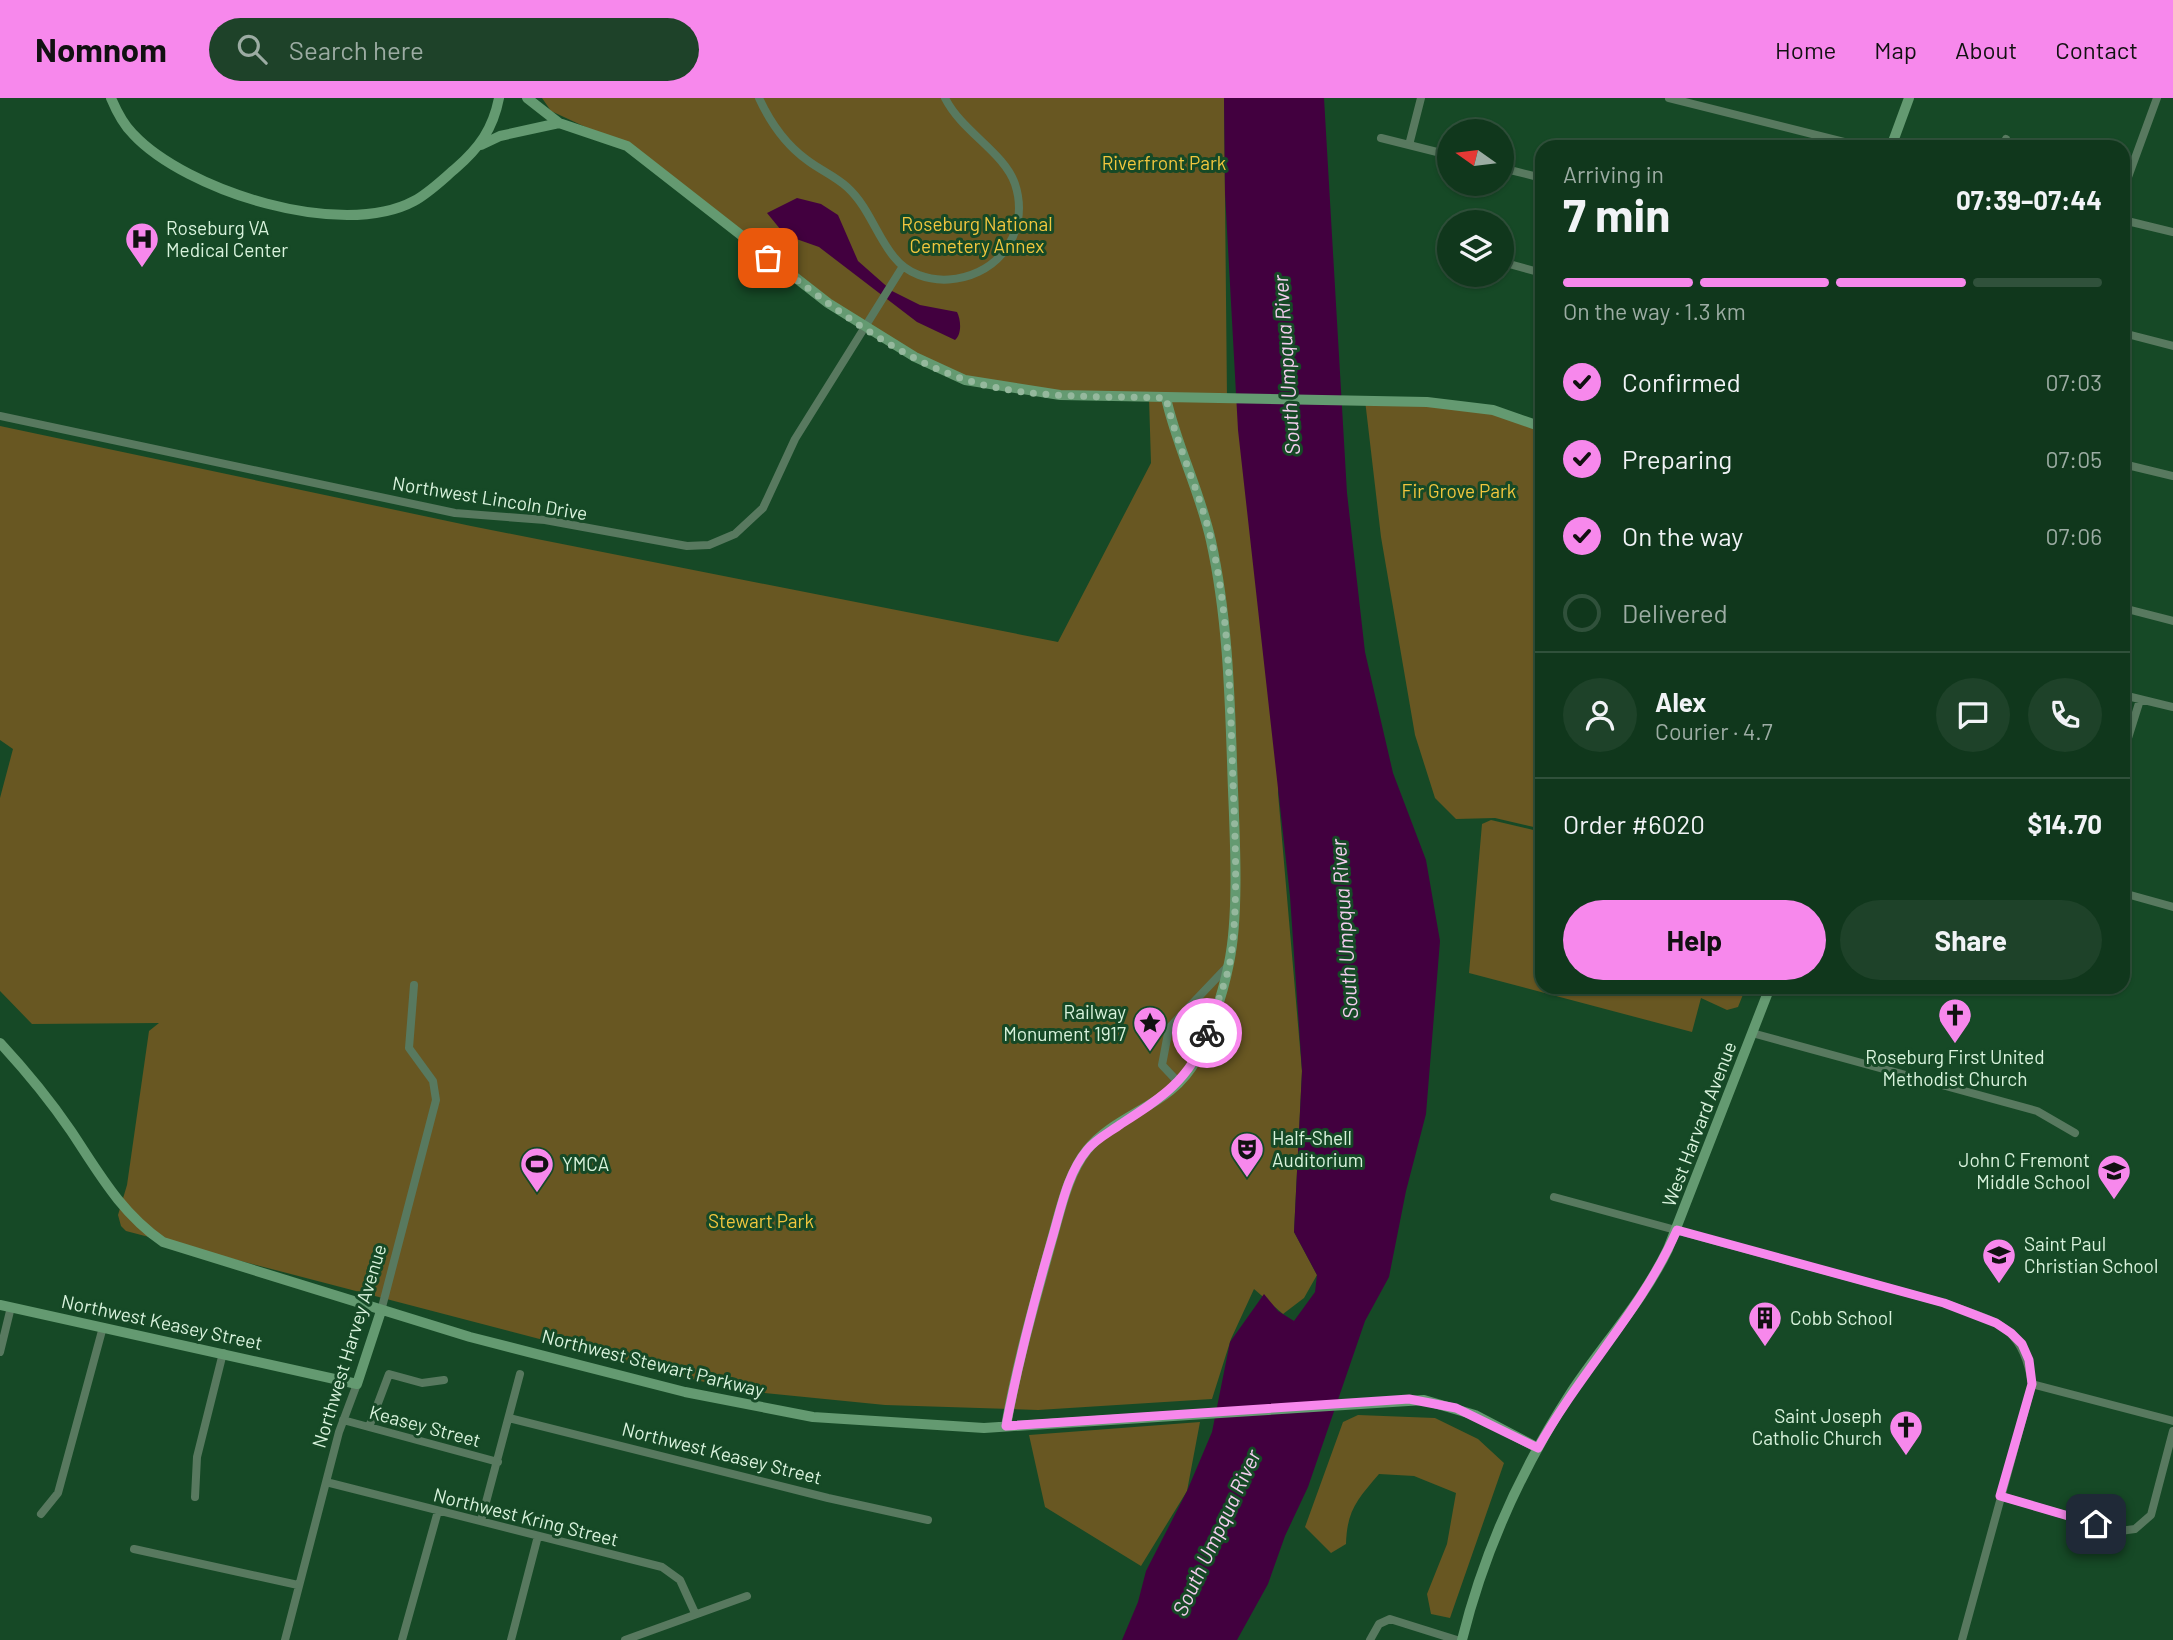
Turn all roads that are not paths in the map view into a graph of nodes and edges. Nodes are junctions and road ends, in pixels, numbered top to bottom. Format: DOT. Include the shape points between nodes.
graph roads {
  1 [pos="111,98"];
  2 [pos="499,98"];
  3 [pos="527,98"];
  4 [pos="759,98"];
  5 [pos="945,98"];
  6 [pos="1422,98"];
  7 [pos="1669,98"];
  8 [pos="1909,98"];
  9 [pos="2157,98"];
  10 [pos="559,123"];
  11 [pos="1381,138"];
  12 [pos="1836,140"];
  13 [pos="1894,140"];
  14 [pos="481,145"];
  15 [pos="1409,145"];
  16 [pos="1437,152"];
  17 [pos="1514,171"];
  18 [pos="2130,172"];
  19 [pos="1535,176"];
  20 [pos="2130,222"];
  21 [pos="2173,232"];
  22 [pos="1514,265"];
  23 [pos="903,266"];
  24 [pos="1535,271"];
  25 [pos="864,327"];
  26 [pos="2130,335"];
  27 [pos="2173,346"];
  28 [pos="1166,398"];
  29 [pos="0,416"];
  30 [pos="1535,424"];
  31 [pos="2130,466"];
  32 [pos="2173,476"];
  33 [pos="2130,610"];
  34 [pos="2173,621"];
  35 [pos="2130,697"];
  36 [pos="2140,699"];
  37 [pos="2173,707"];
  38 [pos="2130,731"];
  39 [pos="2130,895"];
  40 [pos="2173,907"];
  41 [pos="1229,964"];
  42 [pos="414,985"];
  43 [pos="1767,994"];
  44 [pos="1752,1033"];
  45 [pos="0,1042"];
  46 [pos="1179,1083"];
  47 [pos="2074,1133"];
  48 [pos="1554,1197"];
  49 [pos="1677,1230"];
  50 [pos="5,1306"];
  51 [pos="381,1311"];
  52 [pos="103,1326"];
  53 [pos="0,1352"];
  54 [pos="223,1353"];
  55 [pos="379,1371"];
  56 [pos="389,1374"];
  57 [pos="520,1374"];
  58 [pos="444,1380"];
  59 [pos="357,1384"];
  60 [pos="2032,1384"];
  61 [pos="509,1418"];
  62 [pos="343,1420"];
  63 [pos="2173,1421"];
  64 [pos="1006,1426"];
  65 [pos="369,1427"];
  66 [pos="2173,1431"];
  67 [pos="1538,1448"];
  68 [pos="498,1462"];
  69 [pos="326,1482"];
  70 [pos="2000,1496"];
  71 [pos="195,1497"];
  72 [pos="438,1511"];
  73 [pos="41,1514"];
  74 [pos="928,1520"];
  75 [pos="481,1521"];
  76 [pos="538,1536"];
  77 [pos="134,1549"];
  78 [pos="298,1585"];
  79 [pos="747,1596"];
  80 [pos="695,1613"];
  81 [pos="285,1640"];
  82 [pos="402,1640"];
  83 [pos="511,1640"];
  84 [pos="625,1640"];
  85 [pos="1370,1640"];
  86 [pos="1460,1640"];
  87 [pos="1962,1640"];
  1 -- 14 [label="street" via="132,134 186,173 236,196 280,208 374,212 414,201"];
  2 -- 14 [label="street"];
  3 -- 10 [label="street"];
  4 -- 23 [label="street" via="780,135 854,195"];
  5 -- 23 [label="street" via="965,127 1009,171 1018,197 1018,225 1003,253 979,273 942,279"];
  6 -- 15 [label="street"];
  7 -- 12 [label="street"];
  8 -- 13 [label="street"];
  9 -- 18 [label="street"];
  10 -- 14 [label="street"];
  10 -- 25 [label="street" via="609,138 646,159 737,234"];
  11 -- 15 [label="street"];
  15 -- 16 [label="street"];
  17 -- 19 [label="street"];
  20 -- 21 [label="street"];
  22 -- 24 [label="street"];
  23 -- 25 [label="street, Northwest Lincoln Drive"];
  25 -- 28 [label="street" via="946,373 987,386 1060,395"];
  25 -- 29 [label="street, Northwest Lincoln Drive" via="795,439 763,508 735,534 709,545 675,544 538,519 455,513"];
  26 -- 27 [label="street"];
  28 -- 30 [label="street" via="1365,400 1493,410"];
  28 -- 41 [label="street" via="1211,542 1226,629 1235,838"];
  31 -- 32 [label="street"];
  33 -- 34 [label="street"];
  35 -- 36 [label="street"];
  36 -- 37 [label="street"];
  36 -- 38 [label="street"];
  39 -- 40 [label="street"];
  41 -- 46 [label="street" via="1196,1059"];
  41 -- 46 [label="street" via="1170,1028 1162,1065"];
  42 -- 51 [label="street, Northwest Harvey Avenue" via="408,1048 433,1081 436,1100"];
  43 -- 44 [label="street, West Harvard Avenue"];
  44 -- 47 [label="street" via="2037,1111"];
  44 -- 49 [label="street, West Harvard Avenue"];
  45 -- 51 [label="street, Northwest Stewart Parkway" via="48,1099 114,1199 147,1231 177,1248"];
  46 -- 64 [label="street" via="1102,1136 1077,1163 1019,1355"];
  48 -- 49 [label="street"];
  49 -- 60 [label="street" via="1944,1303 1996,1323 2022,1344"];
  49 -- 67 [label="street, West Harvard Avenue" via="1648,1288 1573,1390"];
  50 -- 52 [label="street, Northwest Keasey Street"];
  50 -- 53 [label="street"];
  51 -- 59 [label="street, Northwest Harvey Avenue"];
  51 -- 64 [label="street, Northwest Stewart Parkway" via="685,1392 813,1417 917,1426"];
  52 -- 54 [label="street, Northwest Keasey Street"];
  52 -- 73 [label="street" via="58,1493"];
  54 -- 59 [label="street, Northwest Keasey Street"];
  54 -- 71 [label="street" via="197,1457"];
  55 -- 56 [label="street"];
  56 -- 58 [label="street" via="422,1383"];
  56 -- 65 [label="street"];
  57 -- 61 [label="street"];
  59 -- 62 [label="street, Northwest Harvey Avenue"];
  60 -- 63 [label="street"];
  60 -- 70 [label="street"];
  61 -- 68 [label="street"];
  61 -- 74 [label="street, Northwest Keasey Street"];
  62 -- 65 [label="street, Keasey Street"];
  62 -- 69 [label="street, Northwest Harvey Avenue"];
  64 -- 67 [label="street, Northwest Stewart Parkway" via="1409,1399 1456,1408"];
  65 -- 68 [label="street, Keasey Street"];
  66 -- 70 [label="street" via="2151,1515 2135,1529 2120,1531"];
  67 -- 86 [label="street, West Harvard Avenue" via="1495,1537"];
  68 -- 75 [label="street"];
  69 -- 72 [label="street, Northwest Kring Street"];
  69 -- 78 [label="street, Northwest Harvey Avenue"];
  70 -- 87 [label="street"];
  72 -- 75 [label="street, Northwest Kring Street"];
  72 -- 82 [label="street"];
  75 -- 76 [label="street, Northwest Kring Street"];
  76 -- 80 [label="street, Northwest Kring Street" via="662,1567 680,1580"];
  76 -- 83 [label="street"];
  77 -- 78 [label="street"];
  78 -- 81 [label="street, Northwest Harvey Avenue"];
  79 -- 80 [label="street"];
  80 -- 84 [label="street"];
  85 -- 86 [label="street" via="1379,1623 1390,1619"];
}
